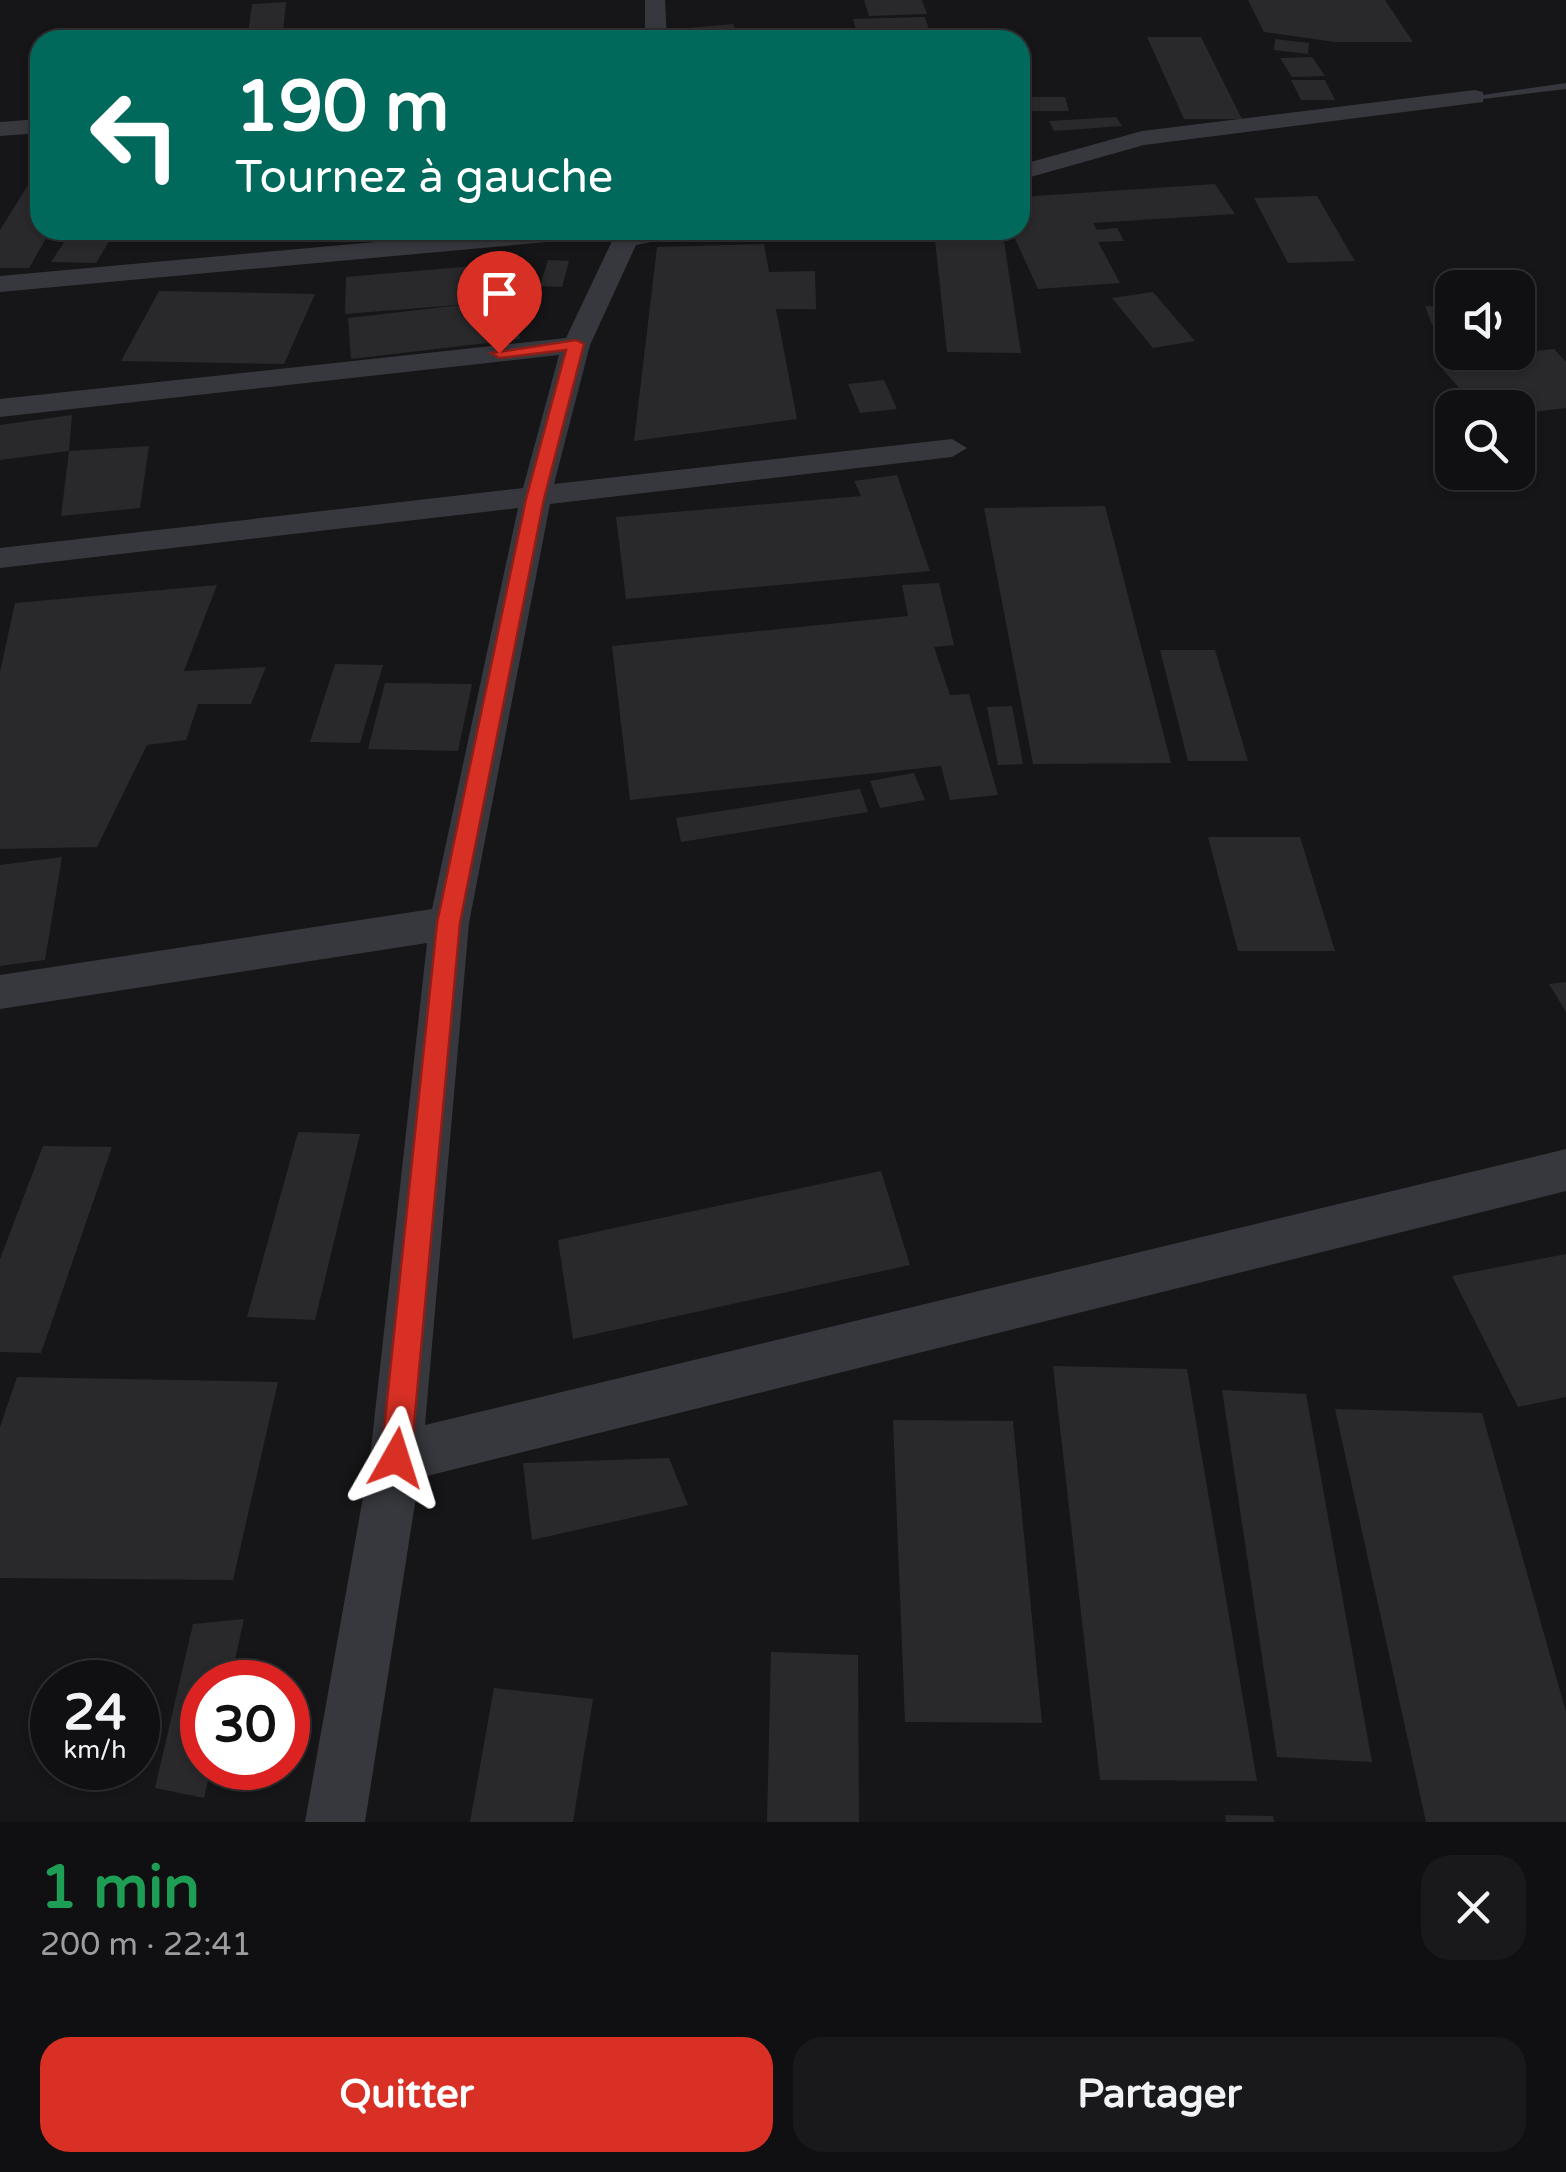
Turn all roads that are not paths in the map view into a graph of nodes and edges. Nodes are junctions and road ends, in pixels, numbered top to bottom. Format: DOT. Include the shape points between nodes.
graph roads {
  1 [pos="655,0"];
  2 [pos="656,30"];
  3 [pos="1566,86"];
  4 [pos="1475,97"];
  5 [pos="30,127"];
  6 [pos="0,129"];
  7 [pos="1030,170"];
  8 [pos="531,240"];
  9 [pos="613,240"];
  10 [pos="0,284"];
  11 [pos="576,344"];
  12 [pos="0,408"];
  13 [pos="952,448"];
  14 [pos="535,499"];
  15 [pos="0,558"];
  16 [pos="449,923"];
  17 [pos="0,992"];
  18 [pos="1566,1170"];
  19 [pos="396,1458"];
  20 [pos="336,1822"];
  1 -- 2 [label="street"];
  3 -- 4 [label="lane"];
  4 -- 7 [label="street" via="1142,138"];
  5 -- 6 [label="street"];
  8 -- 10 [label="street"];
  9 -- 11 [label="street"];
  11 -- 12 [label="street"];
  11 -- 14 [label="street"];
  13 -- 14 [label="street"];
  14 -- 15 [label="street"];
  14 -- 16 [label="street"];
  16 -- 17 [label="street"];
  16 -- 19 [label="street"];
  18 -- 19 [label="street"];
  19 -- 20 [label="street"];
}
